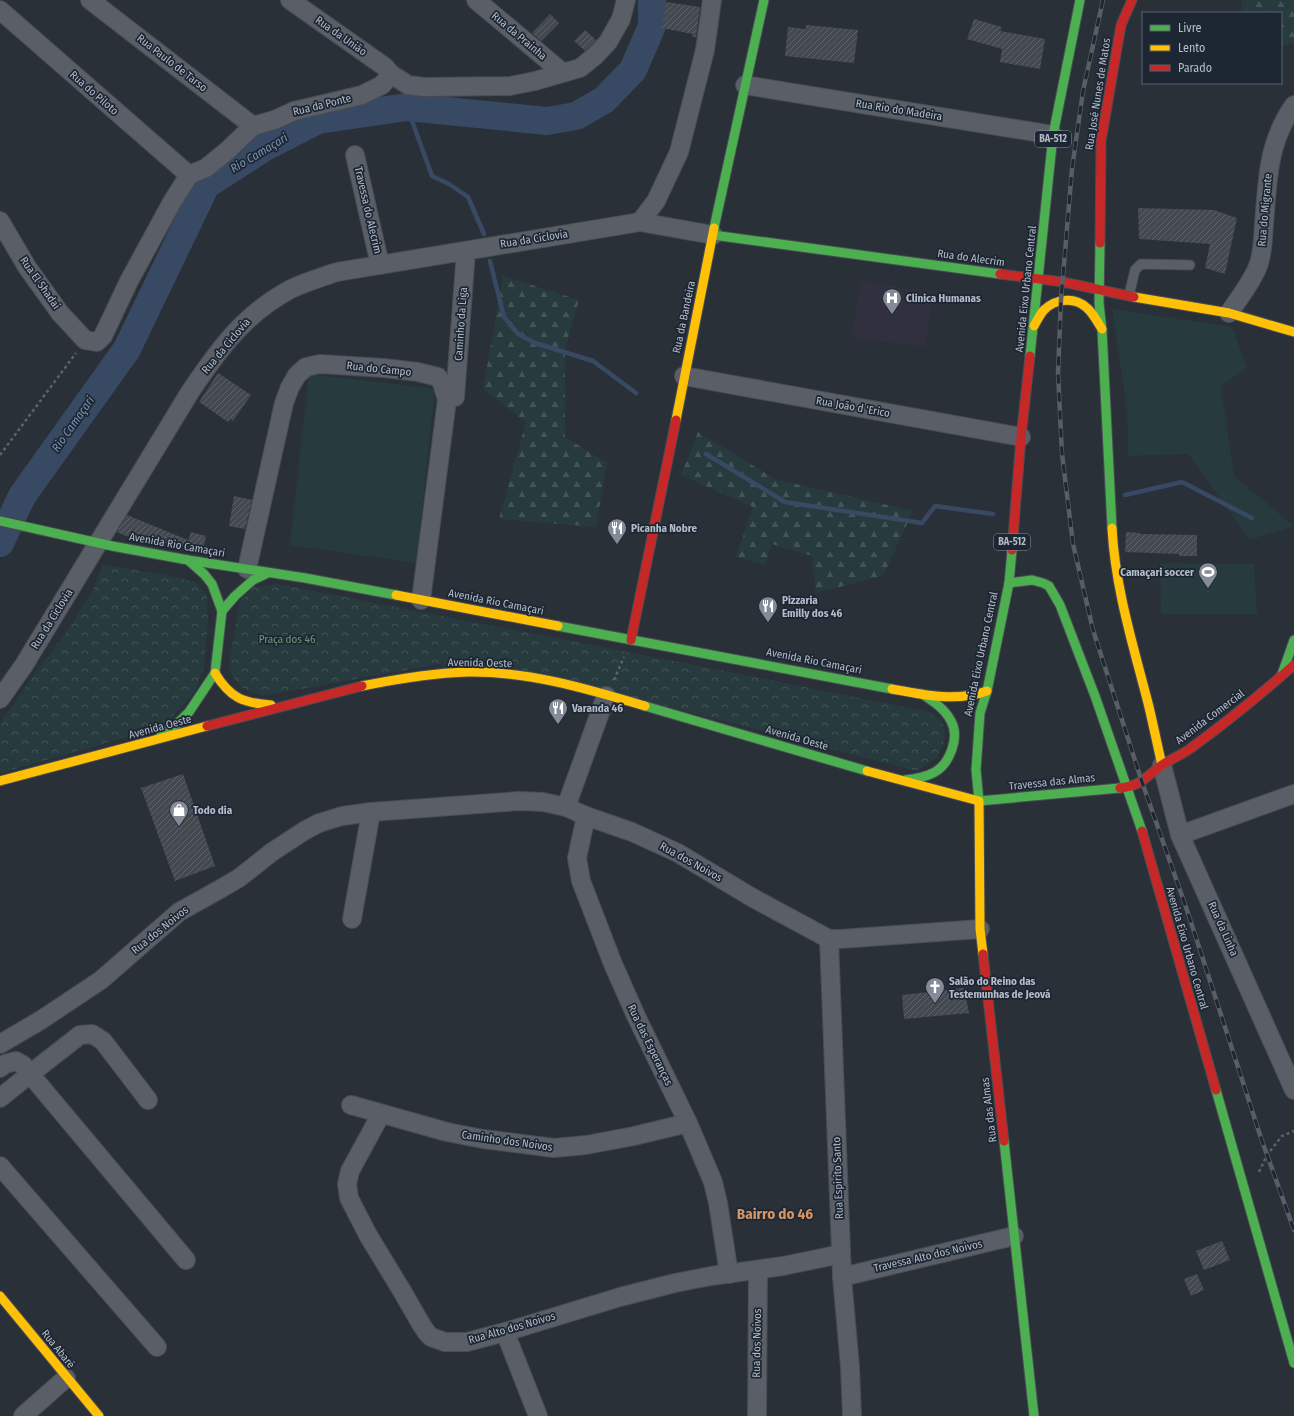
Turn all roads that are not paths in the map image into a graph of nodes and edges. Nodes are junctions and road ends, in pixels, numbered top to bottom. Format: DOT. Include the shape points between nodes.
graph roads {
  1 [pos="90,0"];
  2 [pos="290,0"];
  3 [pos="476,0"];
  4 [pos="626,0"];
  5 [pos="711,0"];
  6 [pos="764,0"];
  7 [pos="1080,0"];
  8 [pos="1132,0"];
  9 [pos="0,10"];
  10 [pos="563,73"];
  11 [pos="391,74"];
  12 [pos="745,84"];
  13 [pos="1294,105"];
  14 [pos="254,126"];
  15 [pos="1053,135"];
  16 [pos="355,155"];
  17 [pos="189,175"];
  18 [pos="0,222"];
  19 [pos="640,222"];
  20 [pos="713,235"];
  21 [pos="466,251"];
  22 [pos="380,265"];
  23 [pos="1190,265"];
  24 [pos="1039,280"];
  25 [pos="1099,290"];
  26 [pos="1129,295"];
  27 [pos="1229,313"];
  28 [pos="1034,326"];
  29 [pos="1102,330"];
  30 [pos="1294,332"];
  31 [pos="684,376"];
  32 [pos="455,397"];
  33 [pos="1021,437"];
  34 [pos="0,521"];
  35 [pos="99,543"];
  36 [pos="188,560"];
  37 [pos="248,569"];
  38 [pos="268,573"];
  39 [pos="1009,582"];
  40 [pos="422,600"];
  41 [pos="222,611"];
  42 [pos="630,640"];
  43 [pos="1294,640"];
  44 [pos="1294,665"];
  45 [pos="215,673"];
  46 [pos="1282,674"];
  47 [pos="987,691"];
  48 [pos="921,694"];
  49 [pos="606,696"];
  50 [pos="0,699"];
  51 [pos="284,706"];
  52 [pos="148,742"];
  53 [pos="1162,765"];
  54 [pos="0,781"];
  55 [pos="902,781"];
  56 [pos="1128,786"];
  57 [pos="1294,794"];
  58 [pos="979,801"];
  59 [pos="566,807"];
  60 [pos="371,812"];
  61 [pos="586,816"];
  62 [pos="1180,835"];
  63 [pos="352,919"];
  64 [pos="980,929"];
  65 [pos="829,939"];
  66 [pos="0,1044"];
  67 [pos="0,1068"];
  68 [pos="30,1074"];
  69 [pos="1294,1090"];
  70 [pos="0,1098"];
  71 [pos="148,1100"];
  72 [pos="351,1105"];
  73 [pos="381,1114"];
  74 [pos="688,1123"];
  75 [pos="0,1166"];
  76 [pos="1014,1236"];
  77 [pos="841,1254"];
  78 [pos="186,1260"];
  79 [pos="758,1270"];
  80 [pos="729,1274"];
  81 [pos="842,1277"];
  82 [pos="0,1296"];
  83 [pos="505,1332"];
  84 [pos="157,1347"];
  85 [pos="1294,1363"];
  86 [pos="66,1378"];
  87 [pos="23,1416"];
  88 [pos="99,1416"];
  89 [pos="538,1416"];
  90 [pos="756,1416"];
  91 [pos="852,1416"];
  92 [pos="1034,1416"];
  1 -- 14 [label="street, Rua Paulo de Tarso"];
  2 -- 11 [label="street, Rua da União" via="385,67"];
  3 -- 10 [label="street, Rua da Prainha"];
  4 -- 10 [label="street" via="621,20 608,42 580,68"];
  5 -- 19 [label="street" via="705,50 679,152 656,201"];
  6 -- 12 [label="main road, Rua da Bandeira"];
  7 -- 15 [label="main road, Avenida Eixo Urbano Central / BA-512"];
  8 -- 25 [label="main road, Rua José Nunes de Matos" via="1122,25 1101,141"];
  9 -- 17 [label="street, Rua do Piloto"];
  10 -- 11 [label="street" via="510,86 424,87 408,85"];
  11 -- 14 [label="street, Rua da Ponte" via="382,84 362,95 294,111"];
  12 -- 15 [label="street, Rua Rio do Madeira"];
  12 -- 20 [label="main road, Rua da Bandeira"];
  13 -- 27 [label="street, Rua do Migrante" via="1276,138 1270,160 1261,252 1257,267"];
  14 -- 17 [label="street, Rua da Ponte" via="206,168"];
  15 -- 24 [label="main road, Avenida Eixo Urbano Central / BA-512"];
  16 -- 22 [label="street, Travessa do Alecrim"];
  17 -- 18 [label="street, Rua El Shadai" via="129,281 102,336 96,342 86,340 67,321 27,267"];
  19 -- 20 [label="street, Rua da Ciclovia"];
  19 -- 21 [label="street, Rua da Ciclovia"];
  20 -- 24 [label="main road, Rua do Alecrim"];
  20 -- 31 [label="main road, Rua da Bandeira"];
  21 -- 22 [label="street, Rua da Ciclovia"];
  21 -- 32 [label="street, Caminho da Liga"];
  22 -- 35 [label="street, Rua da Ciclovia" via="337,272 292,288 252,315 212,359"];
  23 -- 26 [label="lane" via="1141,264 1136,270"];
  24 -- 25 [label="main road, Rua do Alecrim"];
  24 -- 28 [label="main road, Avenida Eixo Urbano Central / BA-512"];
  25 -- 26 [label="main road, Rua do Alecrim"];
  25 -- 29 [label="main road"];
  26 -- 27 [label="main road, Rua do Alecrim"];
  27 -- 30 [label="main road, Rua do Alecrim"];
  28 -- 29 [label="main road" via="1051,304 1061,300 1076,300 1091,312"];
  28 -- 33 [label="main road, Avenida Eixo Urbano Central / BA-512"];
  29 -- 53 [label="main road" via="1113,554 1128,632"];
  31 -- 33 [label="street, Rua João d 'Erico"];
  31 -- 42 [label="main road, Rua da Bandeira"];
  33 -- 39 [label="main road, Avenida Eixo Urbano Central / BA-512"];
  34 -- 35 [label="main road, Avenida Rio Camaçari"];
  35 -- 36 [label="main road, Avenida Rio Camaçari"];
  35 -- 50 [label="street, Rua da Ciclovia" via="24,665"];
  36 -- 37 [label="main road, Avenida Rio Camaçari"];
  36 -- 41 [label="main road" via="212,584"];
  37 -- 38 [label="main road, Avenida Rio Camaçari"];
  37 -- 40 [label="street, Rua do Campo" via="284,403 297,375 306,366 320,364 418,372 438,377 447,400"];
  38 -- 40 [label="main road, Avenida Rio Camaçari"];
  38 -- 41 [label="main road" via="253,580"];
  39 -- 47 [label="main road, Avenida Eixo Urbano Central / BA-512"];
  39 -- 56 [label="main road, Avenida Eixo Urbano Central" via="1032,580 1049,586 1054,594 1078,650"];
  40 -- 42 [label="main road, Avenida Rio Camaçari"];
  41 -- 45 [label="main road"];
  42 -- 48 [label="main road, Avenida Rio Camaçari"];
  43 -- 46 [label="main road, Avenida Comercial"];
  44 -- 46 [label="main road, Avenida Comercial"];
  45 -- 51 [label="main road" via="222,686 242,702"];
  45 -- 52 [label="main road" via="189,712 177,724"];
  46 -- 53 [label="main road, Avenida Comercial" via="1190,749"];
  47 -- 48 [label="main road, Avenida Rio Camaçari" via="950,698"];
  47 -- 58 [label="main road, Avenida Eixo Urbano Central / BA-512" via="980,713 976,770"];
  48 -- 55 [label="main road" via="942,709 953,724 955,734 944,765 926,777"];
  49 -- 51 [label="main road, Avenida Oeste" via="508,674 470,672 435,674 371,685"];
  49 -- 55 [label="main road, Avenida Oeste"];
  49 -- 59 [label="street"];
  51 -- 52 [label="main road, Avenida Oeste"];
  52 -- 54 [label="main road, Avenida Oeste"];
  53 -- 56 [label="main road, Avenida Comercial" via="1142,782"];
  53 -- 62 [label="street, Rua da Linha"];
  55 -- 58 [label="main road, Avenida Oeste"];
  56 -- 58 [label="main road, Travessa das Almas"];
  56 -- 85 [label="main road, Avenida Eixo Urbano Central"];
  57 -- 62 [label="street"];
  58 -- 64 [label="main road, Rua das Almas"];
  59 -- 60 [label="street, Rua dos Noivos" via="543,802 519,801"];
  59 -- 61 [label="street, Rua dos Noivos"];
  60 -- 63 [label="street"];
  60 -- 66 [label="street, Rua dos Noivos" via="342,816 304,831 233,881 179,912 101,980"];
  61 -- 65 [label="street, Rua dos Noivos" via="632,832 678,853"];
  61 -- 74 [label="street, Rua das Esperanças" via="577,858 581,881 613,964"];
  62 -- 69 [label="street, Rua da Linha"];
  64 -- 65 [label="street"];
  64 -- 76 [label="main road, Rua das Almas"];
  65 -- 77 [label="street, Rua Espirito Santo"];
  67 -- 68 [label="street" via="16,1061"];
  68 -- 70 [label="street"];
  68 -- 71 [label="street" via="80,1035 92,1034 103,1040"];
  68 -- 78 [label="street"];
  72 -- 73 [label="street, Caminho dos Noivos"];
  73 -- 74 [label="street, Caminho dos Noivos" via="483,1139 554,1148 586,1145"];
  73 -- 83 [label="street, Rua Alto dos Noivos" via="350,1171 347,1184 349,1198 368,1235 421,1324 432,1337 444,1342 458,1343"];
  74 -- 80 [label="street, Rua das Esperanças" via="713,1182"];
  75 -- 84 [label="street"];
  76 -- 81 [label="street, Travessa Alto dos Noivos"];
  76 -- 92 [label="main road, Rua das Almas"];
  77 -- 79 [label="street, Rua Alto dos Noivos"];
  77 -- 81 [label="street, Rua Espirito Santo"];
  79 -- 80 [label="street, Rua Alto dos Noivos"];
  79 -- 90 [label="street, Rua dos Noivos"];
  80 -- 83 [label="street, Rua Alto dos Noivos" via="620,1296"];
  81 -- 91 [label="street, Rua Espirito Santo"];
  82 -- 86 [label="main road, Rua Abaré"];
  83 -- 89 [label="street"];
  86 -- 87 [label="street"];
  86 -- 88 [label="main road, Rua Abaré"];
}
